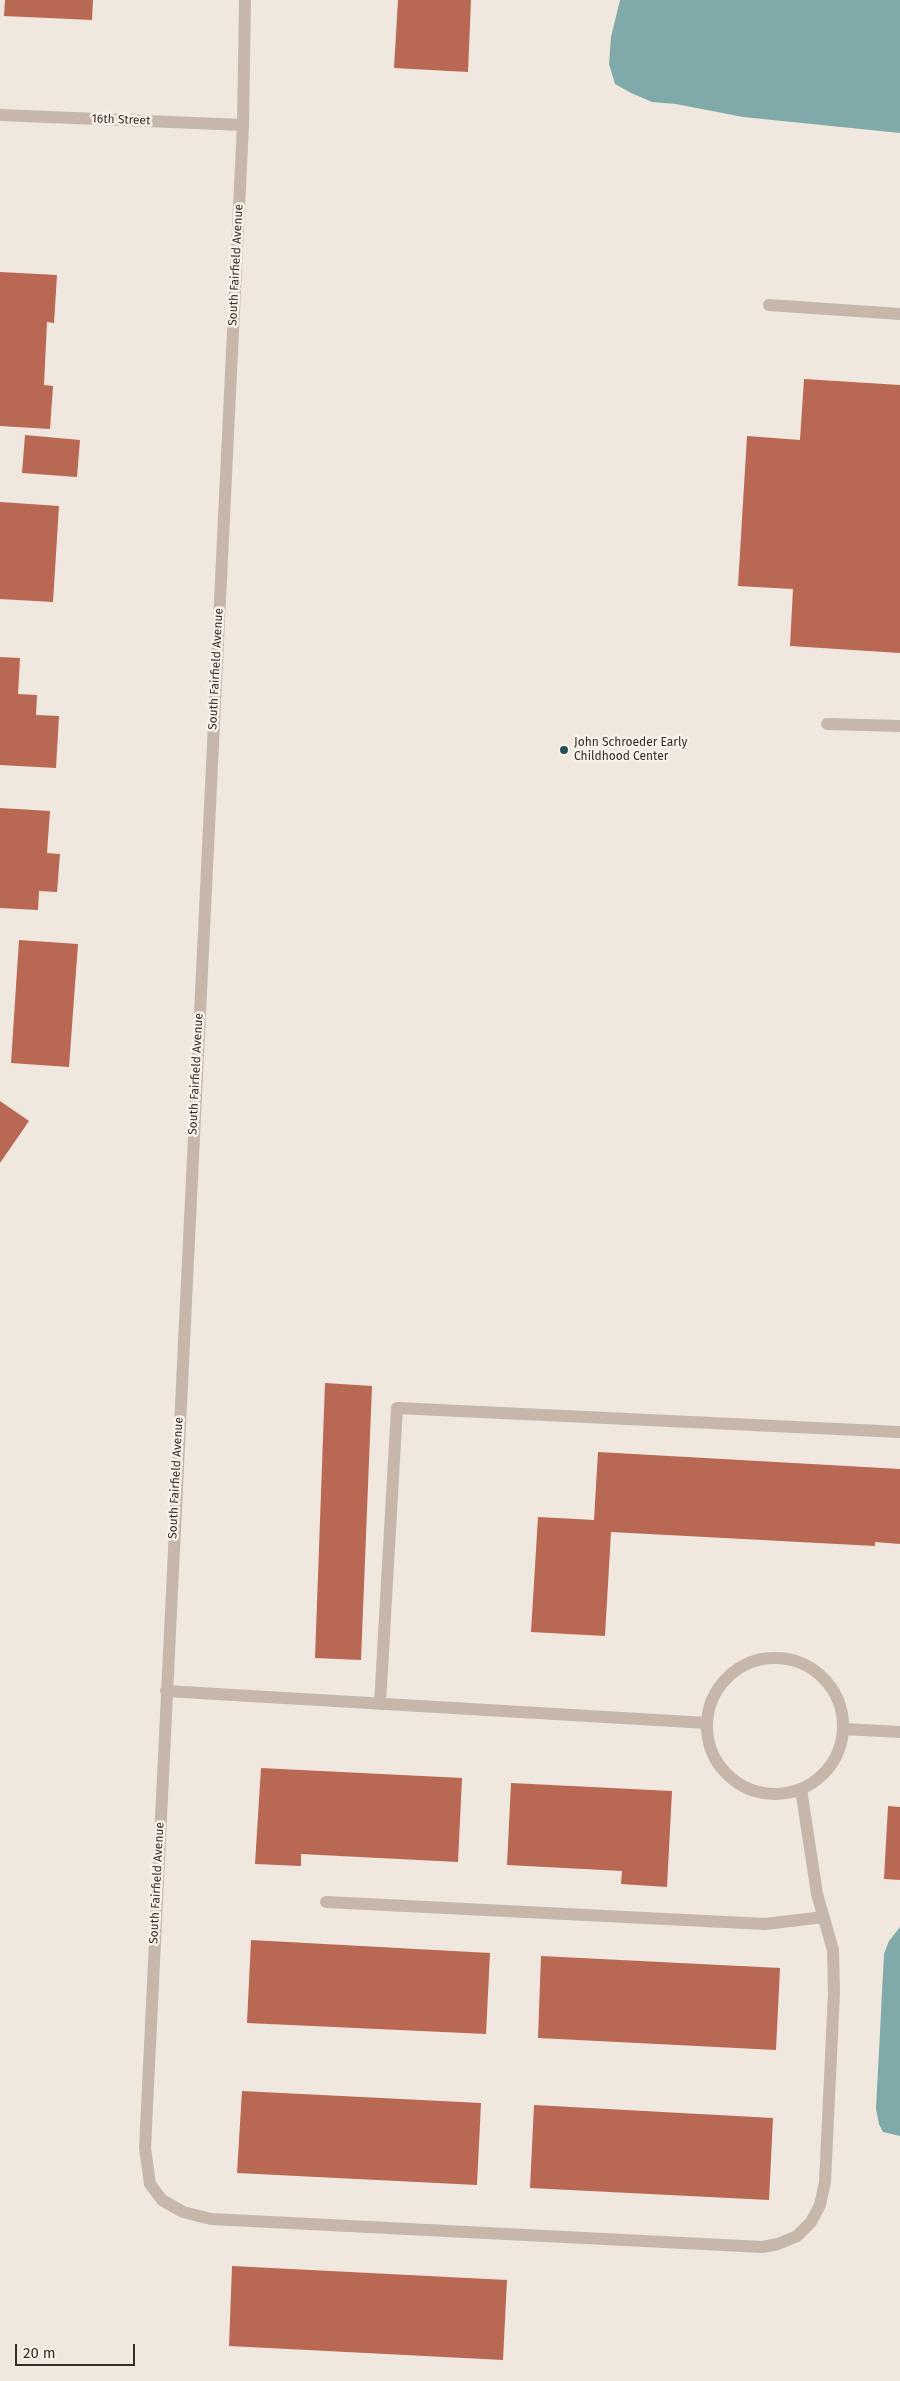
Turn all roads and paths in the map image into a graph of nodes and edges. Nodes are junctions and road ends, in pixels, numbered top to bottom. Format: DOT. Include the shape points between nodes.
graph roads {
  1 [pos="245,0"];
  2 [pos="0,115"];
  3 [pos="242,125"];
  4 [pos="769,305"];
  5 [pos="900,314"];
  6 [pos="827,724"];
  7 [pos="900,726"];
  8 [pos="900,1432"];
  9 [pos="166,1691"];
  10 [pos="380,1704"];
  11 [pos="706,1723"];
  12 [pos="844,1729"];
  13 [pos="900,1732"];
  14 [pos="801,1789"];
  15 [pos="326,1902"];
  16 [pos="824,1917"];
  1 -- 3 [label="street, South Fairfield Avenue"];
  2 -- 3 [label="street, 16th Street"];
  3 -- 9 [label="street, South Fairfield Avenue"];
  4 -- 5 [label="street"];
  6 -- 7 [label="street"];
  8 -- 10 [label="street" via="397,1408"];
  9 -- 10 [label="street"];
  9 -- 16 [label="street, South Fairfield Avenue" via="145,2148 150,2184 162,2200 183,2212 211,2219 762,2247 797,2236 811,2222 820,2205 825,2182 834,1993 833,1950"];
  10 -- 11 [label="street"];
  11 -- 12 [label="street" via="710,1704 725,1680 749,1663 768,1658 806,1665 822,1676 834,1692"];
  11 -- 14 [label="street" via="716,1760 728,1776 744,1787 763,1793 782,1794"];
  12 -- 13 [label="street"];
  12 -- 14 [label="street" via="840,1748 831,1765 818,1780"];
  14 -- 16 [label="street, South Fairfield Avenue" via="817,1894"];
  15 -- 16 [label="street" via="765,1924"];
}
